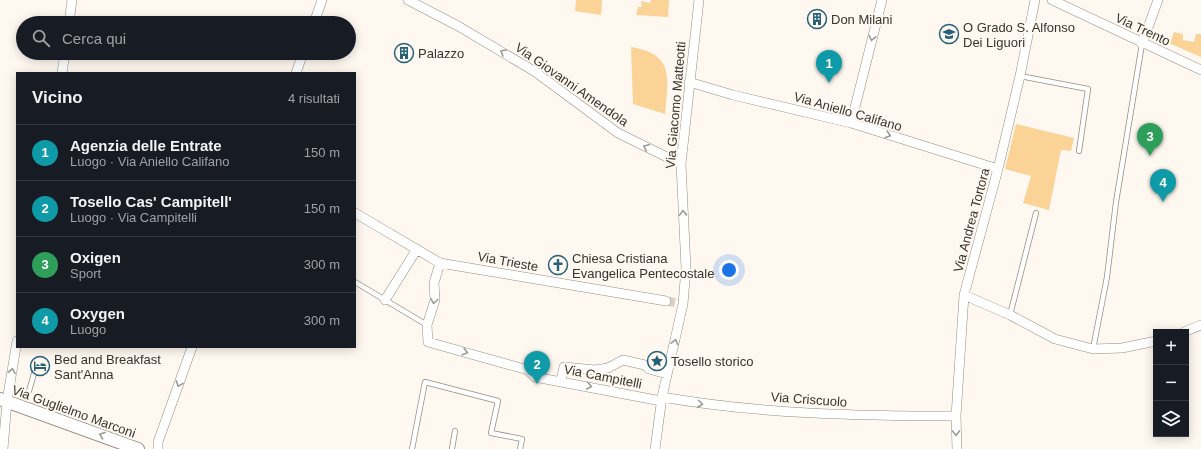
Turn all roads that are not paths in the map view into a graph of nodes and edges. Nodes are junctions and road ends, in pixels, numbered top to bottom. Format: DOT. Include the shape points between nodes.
graph roads {
  1 [pos="72,0"];
  2 [pos="322,0"];
  3 [pos="408,0"];
  4 [pos="699,0"];
  5 [pos="882,0"];
  6 [pos="1035,0"];
  7 [pos="1052,0"];
  8 [pos="1158,0"];
  9 [pos="70,16"];
  10 [pos="316,16"];
  11 [pos="1142,44"];
  12 [pos="64,60"];
  13 [pos="301,60"];
  14 [pos="1201,70"];
  15 [pos="62,72"];
  16 [pos="296,72"];
  17 [pos="1020,76"];
  18 [pos="689,82"];
  19 [pos="851,123"];
  20 [pos="1079,151"];
  21 [pos="681,164"];
  22 [pos="998,169"];
  23 [pos="1036,213"];
  24 [pos="356,214"];
  25 [pos="417,249"];
  26 [pos="440,263"];
  27 [pos="356,283"];
  28 [pos="964,295"];
  29 [pos="385,300"];
  30 [pos="666,301"];
  31 [pos="1010,315"];
  32 [pos="427,325"];
  33 [pos="1201,325"];
  34 [pos="1189,330"];
  35 [pos="1153,341"];
  36 [pos="16,345"];
  37 [pos="192,348"];
  38 [pos="1093,349"];
  39 [pos="35,370"];
  40 [pos="667,374"];
  41 [pos="561,381"];
  42 [pos="29,391"];
  43 [pos="662,399"];
  44 [pos="3,400"];
  45 [pos="956,416"];
  46 [pos="455,431"];
  47 [pos="3,449"];
  48 [pos="138,449"];
  49 [pos="158,449"];
  50 [pos="412,449"];
  51 [pos="452,449"];
  52 [pos="520,449"];
  53 [pos="656,449"];
  54 [pos="957,449"];
  1 -- 9 [label="street"];
  2 -- 10 [label="street"];
  21 -- 3 [label="street, Via Giovanni Amendola, one-way" via="618,133 534,71"];
  4 -- 18 [label="street, Via Giacomo Matteotti"];
  5 -- 19 [label="street, one-way"];
  6 -- 17 [label="street, Via Andrea Tortora"];
  7 -- 11 [label="street, Via Trento"];
  8 -- 11 [label="street"];
  11 -- 14 [label="street, Via Trento"];
  11 -- 38 [label="lane" via="1116,202 1107,277"];
  12 -- 15 [label="street"];
  13 -- 16 [label="street"];
  17 -- 20 [label="lane" via="1088,89"];
  17 -- 22 [label="street, Via Andrea Tortora"];
  18 -- 19 [label="street, Via Aniello Califano"];
  18 -- 21 [label="street, Via Giacomo Matteotti"];
  19 -- 22 [label="street, Via Aniello Califano, one-way"];
  40 -- 21 [label="street, Via Giacomo Matteotti, one-way" via="684,304 686,268"];
  22 -- 28 [label="street, Via Andrea Tortora"];
  23 -- 31 [label="lane"];
  24 -- 25 [label="street, Via Trieste"];
  25 -- 26 [label="street, Via Trieste"];
  25 -- 29 [label="street"];
  26 -- 30 [label="street, Via Trieste"];
  26 -- 32 [label="street, one-way" via="434,283 435,300"];
  27 -- 29 [label="lane"];
  28 -- 31 [label="street"];
  28 -- 45 [label="street, Via Andrea Tortora"];
  29 -- 32 [label="lane"];
  31 -- 38 [label="street" via="1055,339"];
  32 -- 41 [label="street, Via Campitelli, one-way" via="428,342 528,370 535,377"];
  33 -- 34 [label="street"];
  35 -- 38 [label="street" via="1122,348"];
  44 -- 36 [label="street, one-way"];
  37 -- 49 [label="street, one-way" via="158,442"];
  39 -- 42 [label="lane"];
  40 -- 41 [label="street" via="623,360 608,368 596,370 564,367"];
  40 -- 43 [label="street, Via Giacomo Matteotti"];
  41 -- 43 [label="street, Via Campitelli, one-way"];
  43 -- 45 [label="street, Via Criscuolo, one-way" via="832,416"];
  43 -- 53 [label="street, Via Giacomo Matteotti"];
  44 -- 47 [label="street"];
  48 -- 44 [label="street, Via Guglielmo Marconi, one-way" via="25,404"];
  45 -- 54 [label="street, Via Andrea Tortora, one-way"];
  46 -- 51 [label="lane"];
  50 -- 52 [label="lane" via="425,382 498,401 491,433 522,439"];
}
